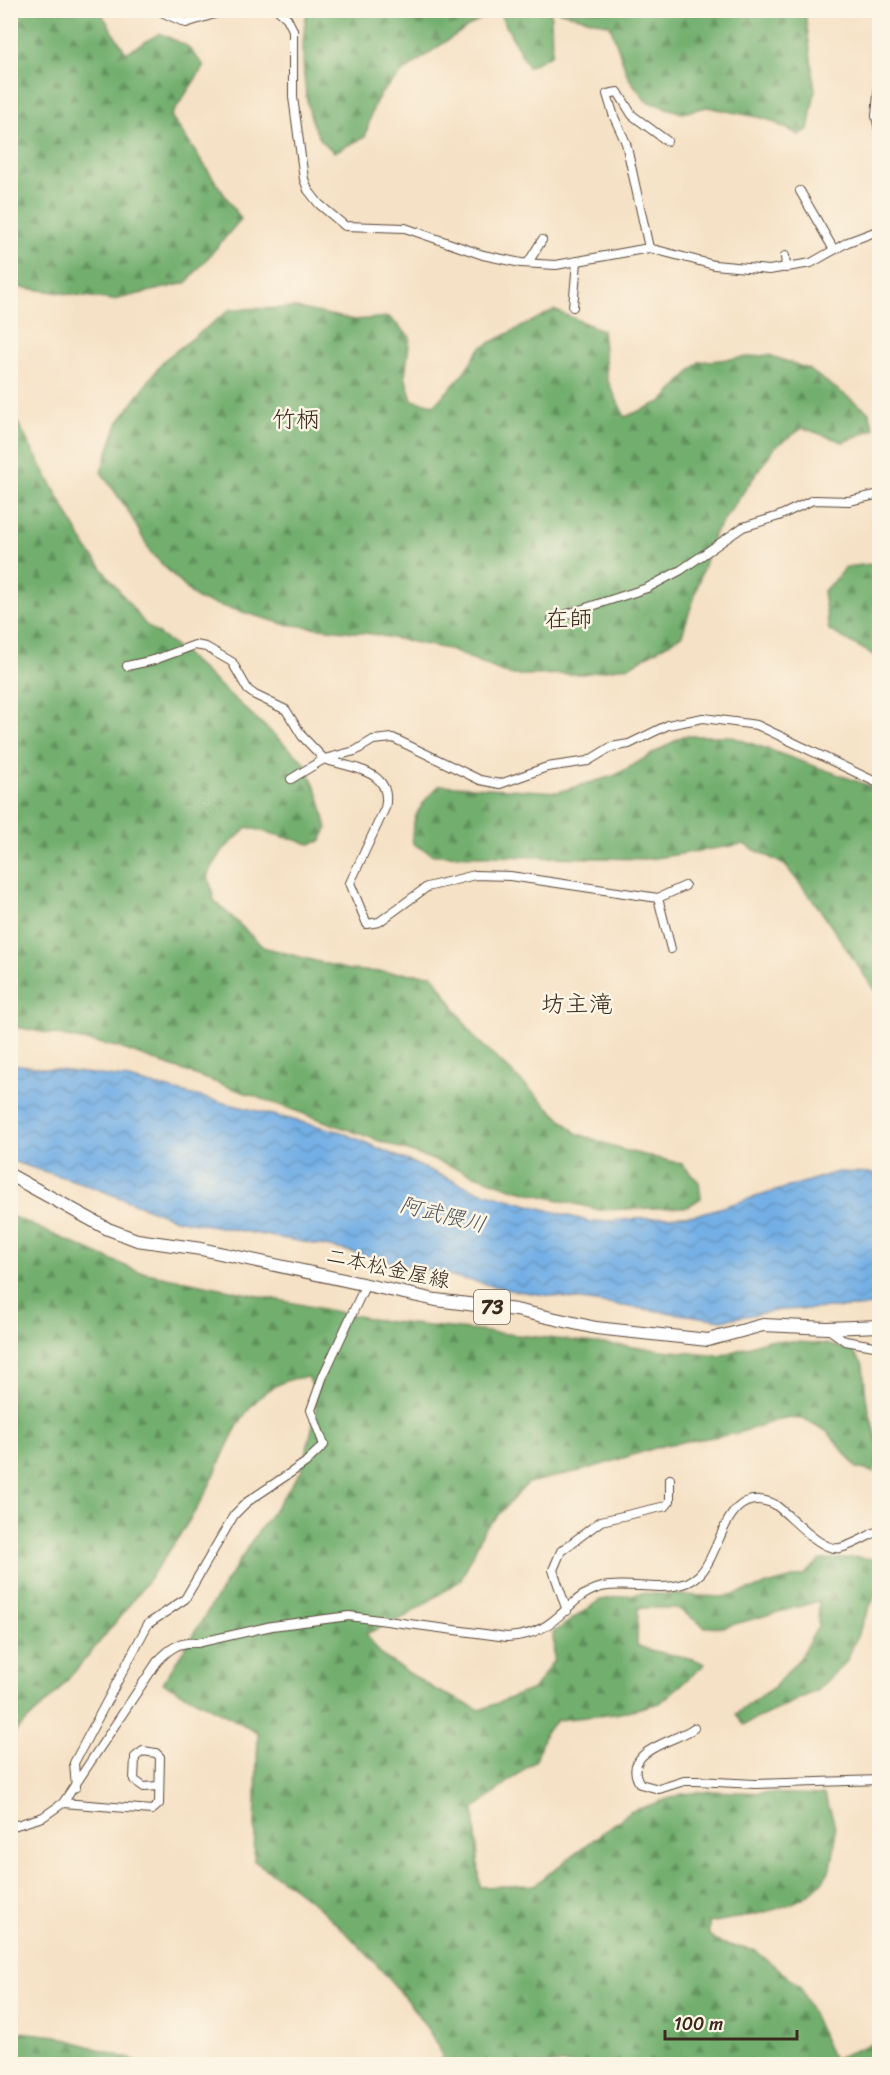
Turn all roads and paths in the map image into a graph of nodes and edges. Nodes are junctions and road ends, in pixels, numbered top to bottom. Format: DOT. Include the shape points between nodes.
graph roads {
  1 [pos="157,10"];
  2 [pos="227,10"];
  3 [pos="278,10"];
  4 [pos="879,73"];
  5 [pos="879,135"];
  6 [pos="667,141"];
  7 [pos="800,191"];
  8 [pos="879,230"];
  9 [pos="542,240"];
  10 [pos="649,248"];
  11 [pos="834,250"];
  12 [pos="785,256"];
  13 [pos="577,262"];
  14 [pos="528,263"];
  15 [pos="786,268"];
  16 [pos="573,307"];
  17 [pos="879,494"];
  18 [pos="552,619"];
  19 [pos="127,666"];
  20 [pos="324,759"];
  21 [pos="291,779"];
  22 [pos="879,784"];
  23 [pos="685,886"];
  24 [pos="658,898"];
  25 [pos="671,949"];
  26 [pos="10,1175"];
  27 [pos="366,1284"];
  28 [pos="879,1326"];
  29 [pos="827,1328"];
  30 [pos="879,1347"];
  31 [pos="670,1479"];
  32 [pos="879,1530"];
  33 [pos="567,1611"];
  34 [pos="694,1728"];
  35 [pos="879,1780"];
  36 [pos="159,1786"];
  37 [pos="76,1787"];
  38 [pos="63,1803"];
  39 [pos="10,1827"];
  40 [pos="879,1876"];
  41 [pos="879,1895"];
  1 -- 2 [label="street" via="186,23"];
  3 -- 14 [label="street" via="293,30 293,97 299,149 308,190 319,204 345,226 405,228 483,255"];
  4 -- 5 [label="street"];
  6 -- 10 [label="street" via="632,115 618,92 608,93 626,143"];
  7 -- 11 [label="street"];
  8 -- 11 [label="street"];
  9 -- 14 [label="street"];
  10 -- 13 [label="street"];
  10 -- 15 [label="street" via="714,265"];
  11 -- 15 [label="street" via="811,263"];
  12 -- 15 [label="street"];
  13 -- 14 [label="street"];
  13 -- 16 [label="street"];
  17 -- 18 [label="street" via="849,501 813,500 779,516 743,526 681,570 647,588"];
  19 -- 20 [label="street" via="195,645 206,647 232,662 248,690 286,710 302,736"];
  20 -- 21 [label="street"];
  20 -- 22 [label="street" via="355,751 373,740 393,738 480,780 500,784 547,767 588,761 611,747 629,744 668,725 703,718 757,725"];
  20 -- 24 [label="street" via="363,768 384,786 387,798 350,883 368,924 379,922 427,887 487,874"];
  23 -- 24 [label="street"];
  24 -- 25 [label="street"];
  26 -- 27 [label="main road, 二本松金屋線 / 73" via="108,1229 137,1240"];
  27 -- 29 [label="main road, 二本松金屋線 / 73" via="596,1328 708,1340 763,1325"];
  27 -- 37 [label="street" via="311,1410 324,1445 234,1515 185,1599 148,1624 74,1763"];
  28 -- 29 [label="main road, 二本松金屋線 / 73"];
  29 -- 30 [label="street" via="845,1341"];
  31 -- 33 [label="street" via="670,1501 666,1506 609,1517 561,1551 553,1570"];
  32 -- 33 [label="street" via="836,1549 818,1541 774,1504 753,1500 734,1512 706,1566 692,1580 675,1586 602,1587"];
  33 -- 37 [label="street" via="533,1635 521,1636 349,1616 185,1642 157,1662"];
  34 -- 35 [label="street" via="644,1753 636,1767 640,1784 659,1789 684,1781 765,1784"];
  36 -- 36 [label="street" via="160,1757 143,1751 138,1754 134,1780 144,1787"];
  36 -- 38 [label="street" via="159,1804 152,1810"];
  37 -- 38 [label="street"];
  38 -- 39 [label="street" via="43,1817"];
  40 -- 41 [label="street"];
}
